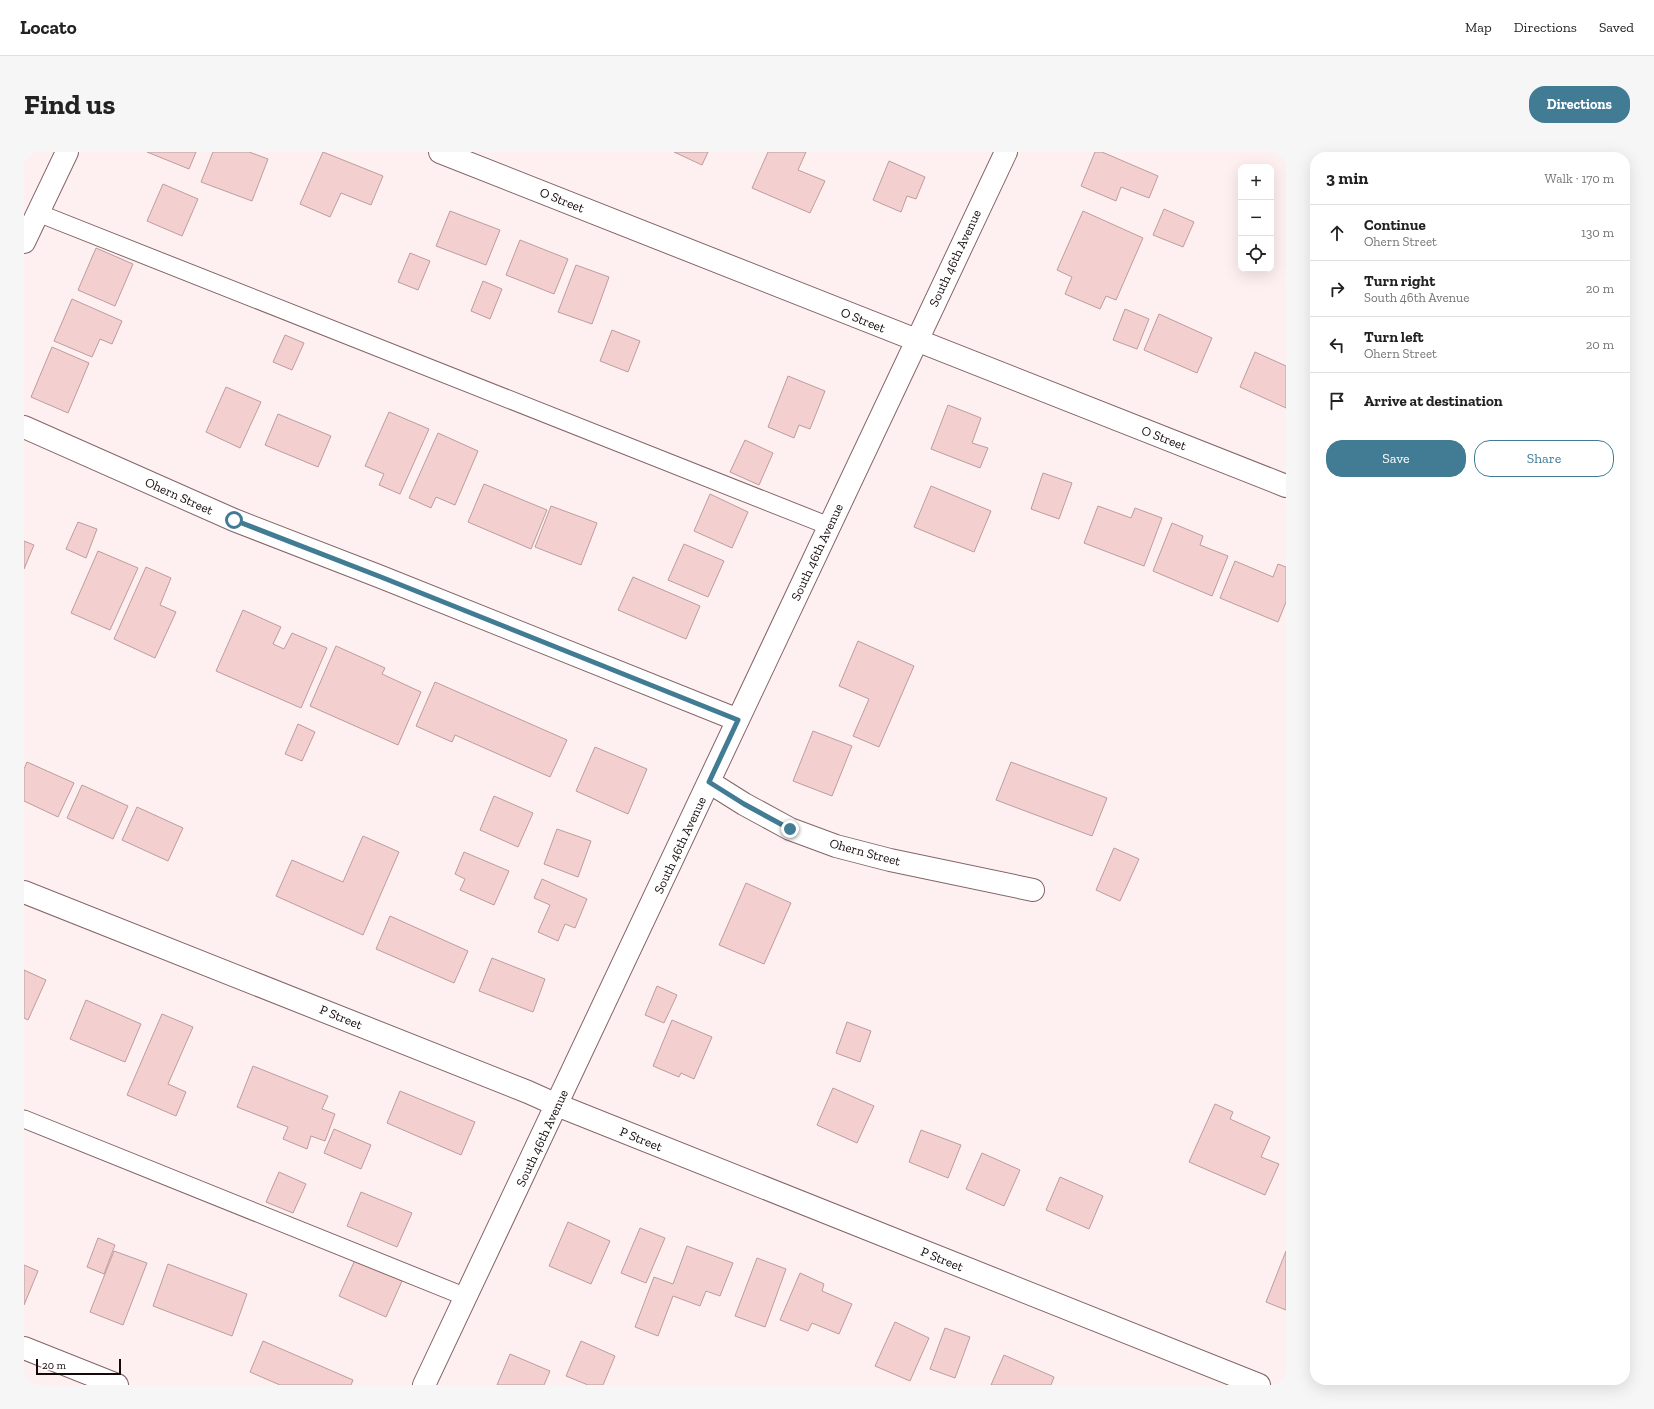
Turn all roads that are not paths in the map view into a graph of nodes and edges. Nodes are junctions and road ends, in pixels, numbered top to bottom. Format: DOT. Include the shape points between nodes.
graph roads {
  1 [pos="67,152"];
  2 [pos="440,152"];
  3 [pos="1006,152"];
  4 [pos="38,213"];
  5 [pos="24,242"];
  6 [pos="916,341"];
  7 [pos="24,427"];
  8 [pos="1286,486"];
  9 [pos="829,526"];
  10 [pos="738,720"];
  11 [pos="709,782"];
  12 [pos="1033,890"];
  13 [pos="24,892"];
  14 [pos="557,1105"];
  15 [pos="24,1118"];
  16 [pos="466,1297"];
  17 [pos="24,1348"];
  18 [pos="116,1385"];
  19 [pos="424,1385"];
  20 [pos="1259,1385"];
  1 -- 4 [label="street"];
  2 -- 6 [label="street, O Street"];
  3 -- 6 [label="street, South 46th Avenue"];
  4 -- 5 [label="street"];
  4 -- 9 [label="lane"];
  6 -- 8 [label="street, O Street"];
  6 -- 9 [label="street, South 46th Avenue"];
  7 -- 10 [label="street, Ohern Street" via="234,520"];
  9 -- 10 [label="street, South 46th Avenue"];
  10 -- 11 [label="street, South 46th Avenue"];
  11 -- 12 [label="street, Ohern Street" via="790,829 836,846"];
  11 -- 14 [label="street, South 46th Avenue"];
  13 -- 14 [label="street, P Street"];
  14 -- 16 [label="street, South 46th Avenue"];
  14 -- 20 [label="street, P Street"];
  15 -- 16 [label="lane"];
  16 -- 19 [label="street, South 46th Avenue"];
  17 -- 18 [label="street"];
}
